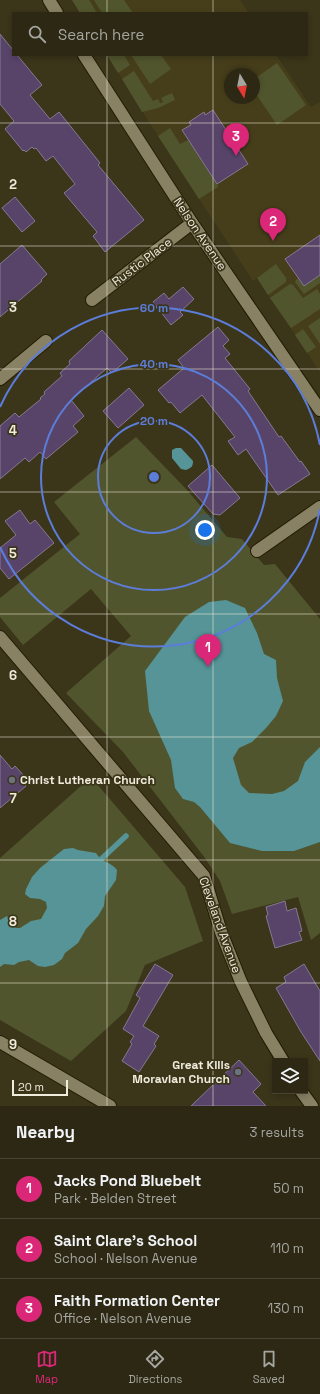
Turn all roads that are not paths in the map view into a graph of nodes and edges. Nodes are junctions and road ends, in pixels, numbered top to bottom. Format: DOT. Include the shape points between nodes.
graph roads {
  1 [pos="49,0"];
  2 [pos="56,12"];
  3 [pos="85,56"];
  4 [pos="192,223"];
  5 [pos="92,300"];
  6 [pos="46,341"];
  7 [pos="0,379"];
  8 [pos="320,410"];
  9 [pos="320,507"];
  10 [pos="257,551"];
  11 [pos="0,637"];
  12 [pos="0,1042"];
  13 [pos="281,1058"];
  14 [pos="303,1094"];
  15 [pos="110,1106"];
  16 [pos="312,1106"];
  1 -- 2 [label="street"];
  3 -- 4 [label="street, Nelson Avenue"];
  4 -- 5 [label="street, Rustic Place"];
  4 -- 8 [label="street, Nelson Avenue"];
  6 -- 7 [label="street"];
  9 -- 10 [label="street"];
  11 -- 13 [label="street, Cleveland Avenue" via="204,876 242,982 266,1033"];
  12 -- 15 [label="street"];
  14 -- 16 [label="street"];
}
